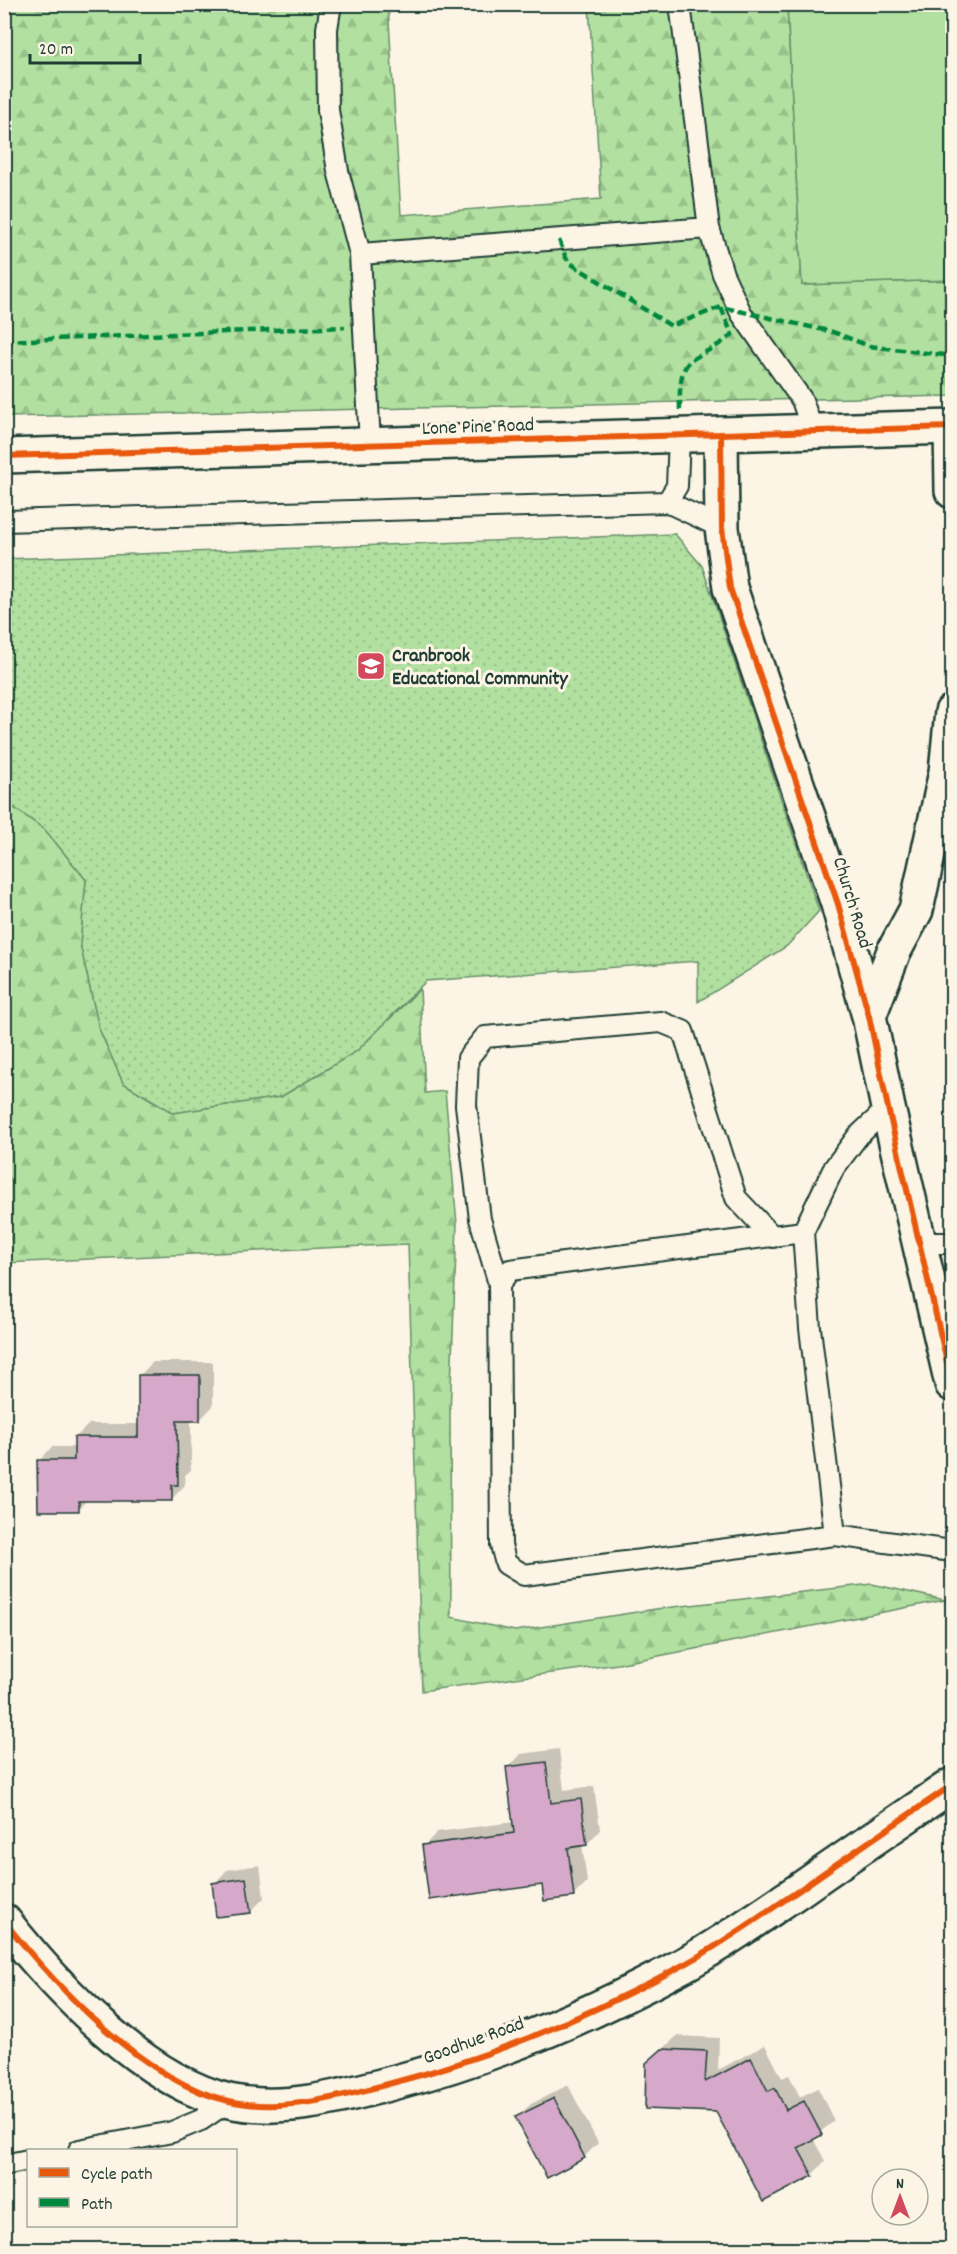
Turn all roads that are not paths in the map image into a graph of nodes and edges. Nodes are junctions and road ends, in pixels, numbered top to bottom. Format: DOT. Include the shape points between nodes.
graph roads {
  1 [pos="330,4"];
  2 [pos="680,4"];
  3 [pos="709,228"];
  4 [pos="360,254"];
  5 [pos="952,428"];
  6 [pos="813,432"];
  7 [pos="722,434"];
  8 [pos="679,435"];
  9 [pos="370,444"];
  10 [pos="4,456"];
  11 [pos="952,491"];
  12 [pos="667,501"];
  13 [pos="4,521"];
  14 [pos="722,528"];
  15 [pos="952,712"];
  16 [pos="869,1016"];
  17 [pos="888,1108"];
  18 [pos="803,1232"];
  19 [pos="773,1237"];
  20 [pos="937,1243"];
  21 [pos="499,1284"];
  22 [pos="952,1384"];
  23 [pos="835,1535"];
  24 [pos="952,1551"];
  25 [pos="952,1785"];
  26 [pos="4,1921"];
  27 [pos="229,2101"];
  28 [pos="89,2149"];
  29 [pos="27,2160"];
  30 [pos="4,2165"];
  1 -- 4 [label="lane" via="328,110 338,171"];
  2 -- 3 [label="lane"];
  3 -- 4 [label="lane"];
  3 -- 6 [label="lane" via="723,274 741,313 802,400"];
  4 -- 9 [label="lane"];
  5 -- 6 [label="street, Lone Pine Road"];
  5 -- 11 [label="street"];
  6 -- 7 [label="street, Lone Pine Road"];
  7 -- 8 [label="street, Lone Pine Road"];
  7 -- 14 [label="street, Church Road"];
  8 -- 9 [label="street, Lone Pine Road"];
  8 -- 12 [label="lane" via="677,486"];
  9 -- 10 [label="street, Lone Pine Road"];
  12 -- 13 [label="lane"];
  12 -- 14 [label="lane"];
  14 -- 16 [label="street, Church Road" via="730,588 813,826"];
  15 -- 16 [label="street, Church Road" via="946,772 916,910 894,951"];
  16 -- 17 [label="street, Church Road"];
  17 -- 18 [label="lane" via="858,1136 834,1168"];
  17 -- 20 [label="street, Church Road"];
  18 -- 19 [label="lane"];
  18 -- 23 [label="lane" via="810,1328"];
  19 -- 21 [label="lane" via="510,1270"];
  19 -- 21 [label="lane" via="736,1197 684,1031 661,1022 485,1037 468,1058 466,1105 480,1220"];
  20 -- 22 [label="street, Church Road"];
  21 -- 23 [label="lane" via="501,1545 506,1564 525,1575"];
  23 -- 24 [label="lane"];
  25 -- 27 [label="street, Goodhue Road" via="742,1929 688,1962 573,2019 462,2062 356,2093 300,2103"];
  26 -- 27 [label="street, Goodhue Road" via="65,1993 113,2036 192,2088"];
  27 -- 28 [label="lane" via="201,2120 172,2132"];
  29 -- 30 [label="lane"];
}
